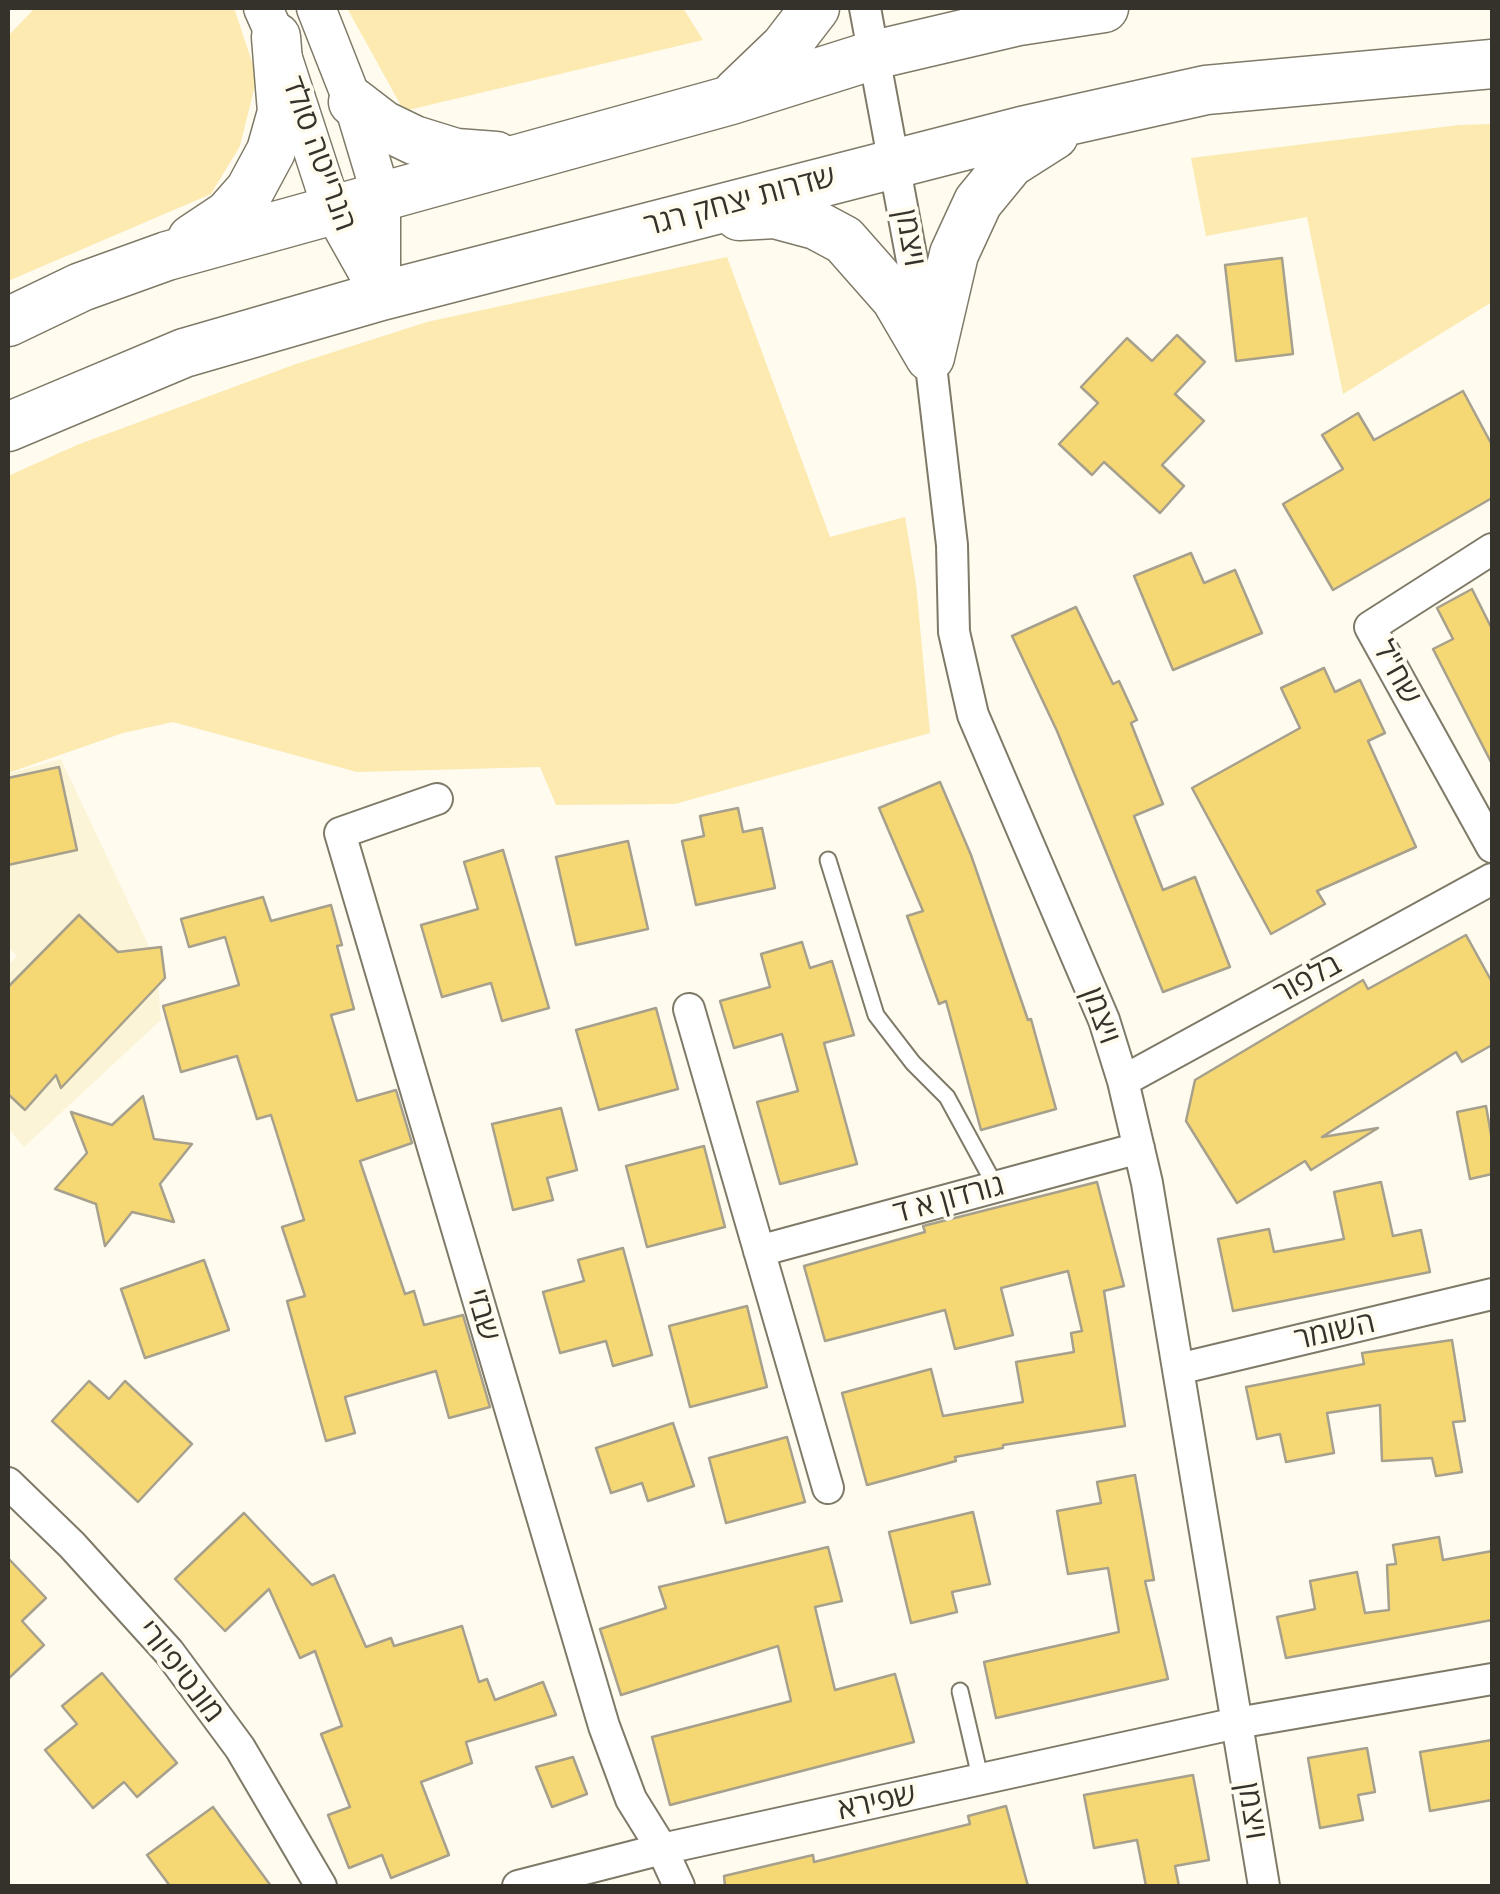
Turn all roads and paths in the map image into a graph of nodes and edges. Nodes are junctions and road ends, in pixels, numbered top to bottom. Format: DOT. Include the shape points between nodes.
graph roads {
  1 [pos="316,8"];
  2 [pos="815,8"];
  3 [pos="865,8"];
  4 [pos="950,8"];
  5 [pos="1104,8"];
  6 [pos="1019,21"];
  7 [pos="270,22"];
  8 [pos="874,55"];
  9 [pos="1492,64"];
  10 [pos="731,100"];
  11 [pos="353,102"];
  12 [pos="1084,117"];
  13 [pos="514,157"];
  14 [pos="896,162"];
  15 [pos="381,195"];
  16 [pos="332,209"];
  17 [pos="678,220"];
  18 [pos="167,256"];
  19 [pos="381,296"];
  20 [pos="8,322"];
  21 [pos="930,357"];
  22 [pos="8,427"];
  23 [pos="1492,548"];
  24 [pos="438,799"];
  25 [pos="1492,847"];
  26 [pos="828,860"];
  27 [pos="1492,880"];
  28 [pos="688,1009"];
  29 [pos="1123,1081"];
  30 [pos="1139,1148"];
  31 [pos="996,1187"];
  32 [pos="759,1251"];
  33 [pos="1492,1294"];
  34 [pos="1178,1369"];
  35 [pos="828,1488"];
  36 [pos="10,1490"];
  37 [pos="1492,1679"];
  38 [pos="960,1691"];
  39 [pos="1236,1722"];
  40 [pos="981,1781"];
  41 [pos="662,1849"];
  42 [pos="321,1886"];
  43 [pos="518,1886"];
  44 [pos="679,1886"];
  45 [pos="1264,1886"];
  1 -- 11 [label="street, הנרייטה סולד"];
  2 -- 10 [label="main road"];
  3 -- 8 [label="street, ויצמן"];
  4 -- 6 [label="main road"];
  5 -- 6 [label="main road"];
  6 -- 8 [label="main road"];
  7 -- 16 [label="street, הנרייטה סולד"];
  7 -- 18 [label="main road" via="282,112 271,151 228,215"];
  8 -- 10 [label="main road"];
  8 -- 14 [label="street, ויצמן"];
  9 -- 12 [label="main road, שדרות יצחק רגר" via="1206,90"];
  10 -- 13 [label="main road"];
  11 -- 13 [label="main road" via="414,140 456,153"];
  11 -- 15 [label="street, הנרייטה סולד"];
  12 -- 14 [label="main road, שדרות יצחק רגר"];
  12 -- 21 [label="main road" via="1010,163 978,202 954,254"];
  13 -- 15 [label="main road"];
  14 -- 17 [label="main road, שדרות יצחק רגר"];
  14 -- 21 [label="street, ויצמן"];
  15 -- 16 [label="main road"];
  15 -- 19 [label="street, הנרייטה סולד"];
  16 -- 18 [label="main road"];
  16 -- 19 [label="street, הנרייטה סולד"];
  17 -- 19 [label="main road, שדרות יצחק רגר"];
  17 -- 21 [label="main road" via="774,214 844,240 896,299"];
  18 -- 20 [label="main road"];
  19 -- 22 [label="main road, שדרות יצחק רגר" via="184,353"];
  21 -- 29 [label="street, ויצמן" via="952,546 954,632 973,715 1104,1020"];
  23 -- 25 [label="street, שח\"ל" via="1370,627"];
  24 -- 41 [label="street, שבזי" via="340,832 604,1726 630,1799"];
  26 -- 31 [label="lane" via="876,1015 947,1097"];
  27 -- 29 [label="street, בלפור"];
  28 -- 32 [label="street"];
  29 -- 30 [label="street, ויצמן"];
  30 -- 31 [label="street, גורדון א ד"];
  30 -- 34 [label="street, ויצמן"];
  31 -- 32 [label="street, גורדון א ד"];
  32 -- 35 [label="street"];
  33 -- 34 [label="street, השומר"];
  34 -- 39 [label="street, ויצמן"];
  36 -- 42 [label="street, מונטיפיורי" via="72,1546 169,1652 240,1748"];
  37 -- 39 [label="street, שפירא"];
  38 -- 40 [label="lane"];
  39 -- 40 [label="street, שפירא"];
  39 -- 45 [label="street, ויצמן"];
  40 -- 41 [label="street, שפירא"];
  41 -- 43 [label="street, שפירא"];
  41 -- 44 [label="street, שבזי"];
}
